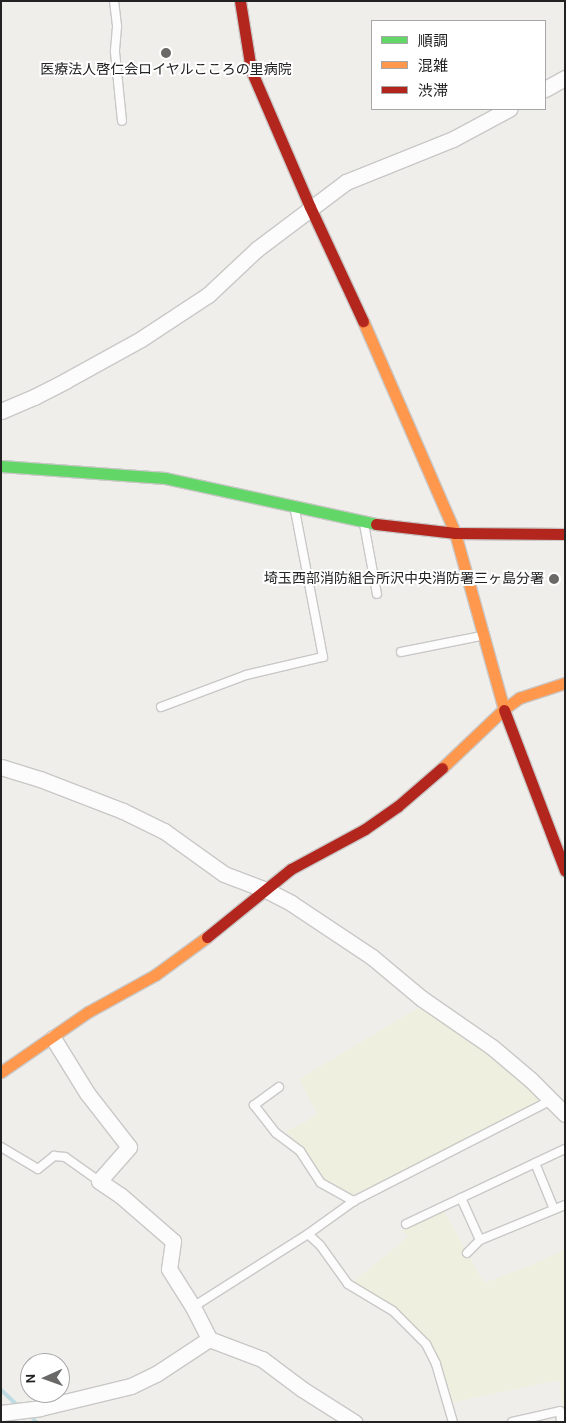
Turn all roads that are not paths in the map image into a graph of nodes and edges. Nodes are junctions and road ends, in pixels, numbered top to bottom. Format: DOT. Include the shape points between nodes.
graph roads {
  1 [pos="114,1"];
  2 [pos="240,1"];
  3 [pos="565,78"];
  4 [pos="546,88"];
  5 [pos="507,110"];
  6 [pos="122,121"];
  7 [pos="310,207"];
  8 [pos="1,411"];
  9 [pos="1,466"];
  10 [pos="295,508"];
  11 [pos="363,522"];
  12 [pos="455,533"];
  13 [pos="565,534"];
  14 [pos="377,594"];
  15 [pos="483,636"];
  16 [pos="401,652"];
  17 [pos="565,683"];
  18 [pos="161,707"];
  19 [pos="504,709"];
  20 [pos="1,767"];
  21 [pos="565,871"];
  22 [pos="266,890"];
  23 [pos="53,1038"];
  24 [pos="1,1072"];
  25 [pos="279,1087"];
  26 [pos="551,1100"];
  27 [pos="565,1114"];
  28 [pos="1,1147"];
  29 [pos="565,1148"];
  30 [pos="535,1163"];
  31 [pos="99,1180"];
  32 [pos="461,1198"];
  33 [pos="354,1201"];
  34 [pos="565,1205"];
  35 [pos="554,1209"];
  36 [pos="406,1224"];
  37 [pos="308,1234"];
  38 [pos="480,1240"];
  39 [pos="467,1252"];
  40 [pos="193,1307"];
  41 [pos="209,1339"];
  42 [pos="1,1413"];
  43 [pos="13,1417"];
  44 [pos="354,1422"];
  45 [pos="453,1422"];
  46 [pos="512,1422"];
  47 [pos="562,1422"];
  1 -- 6 [label="lane"];
  2 -- 7 [label="street" via="251,70"];
  3 -- 4 [label="street"];
  5 -- 7 [label="street" via="453,139 346,182"];
  7 -- 8 [label="street" via="200,300 65,381"];
  7 -- 12 [label="street" via="386,370"];
  9 -- 10 [label="street" via="165,478"];
  10 -- 11 [label="street"];
  10 -- 18 [label="lane" via="323,658 246,675"];
  11 -- 12 [label="street"];
  11 -- 14 [label="lane"];
  12 -- 13 [label="street"];
  12 -- 15 [label="street"];
  15 -- 16 [label="lane"];
  15 -- 19 [label="street"];
  17 -- 19 [label="street" via="519,698"];
  19 -- 21 [label="street"];
  19 -- 22 [label="street" via="398,806 365,829 291,869"];
  20 -- 22 [label="street" via="122,811 164,831 224,874"];
  22 -- 23 [label="street" via="155,975 88,1012"];
  22 -- 26 [label="street" via="372,957 421,998 492,1046"];
  23 -- 24 [label="street"];
  23 -- 31 [label="street" via="87,1093 129,1147"];
  25 -- 33 [label="lane" via="254,1105 276,1133 300,1151 321,1182"];
  26 -- 27 [label="street"];
  26 -- 33 [label="lane"];
  28 -- 31 [label="lane" via="38,1169 54,1156 65,1157"];
  29 -- 30 [label="lane"];
  30 -- 32 [label="lane"];
  30 -- 35 [label="lane"];
  31 -- 40 [label="street" via="173,1241 169,1269"];
  32 -- 36 [label="lane"];
  32 -- 38 [label="lane"];
  33 -- 37 [label="lane"];
  34 -- 35 [label="lane"];
  35 -- 38 [label="lane"];
  37 -- 40 [label="lane"];
  37 -- 45 [label="lane" via="348,1284 393,1310 426,1344 436,1364"];
  38 -- 39 [label="lane"];
  40 -- 41 [label="street"];
  41 -- 43 [label="street" via="156,1374 131,1386"];
  41 -- 44 [label="street" via="262,1359"];
  42 -- 43 [label="street"];
  46 -- 47 [label="lane" via="560,1410"];
}
